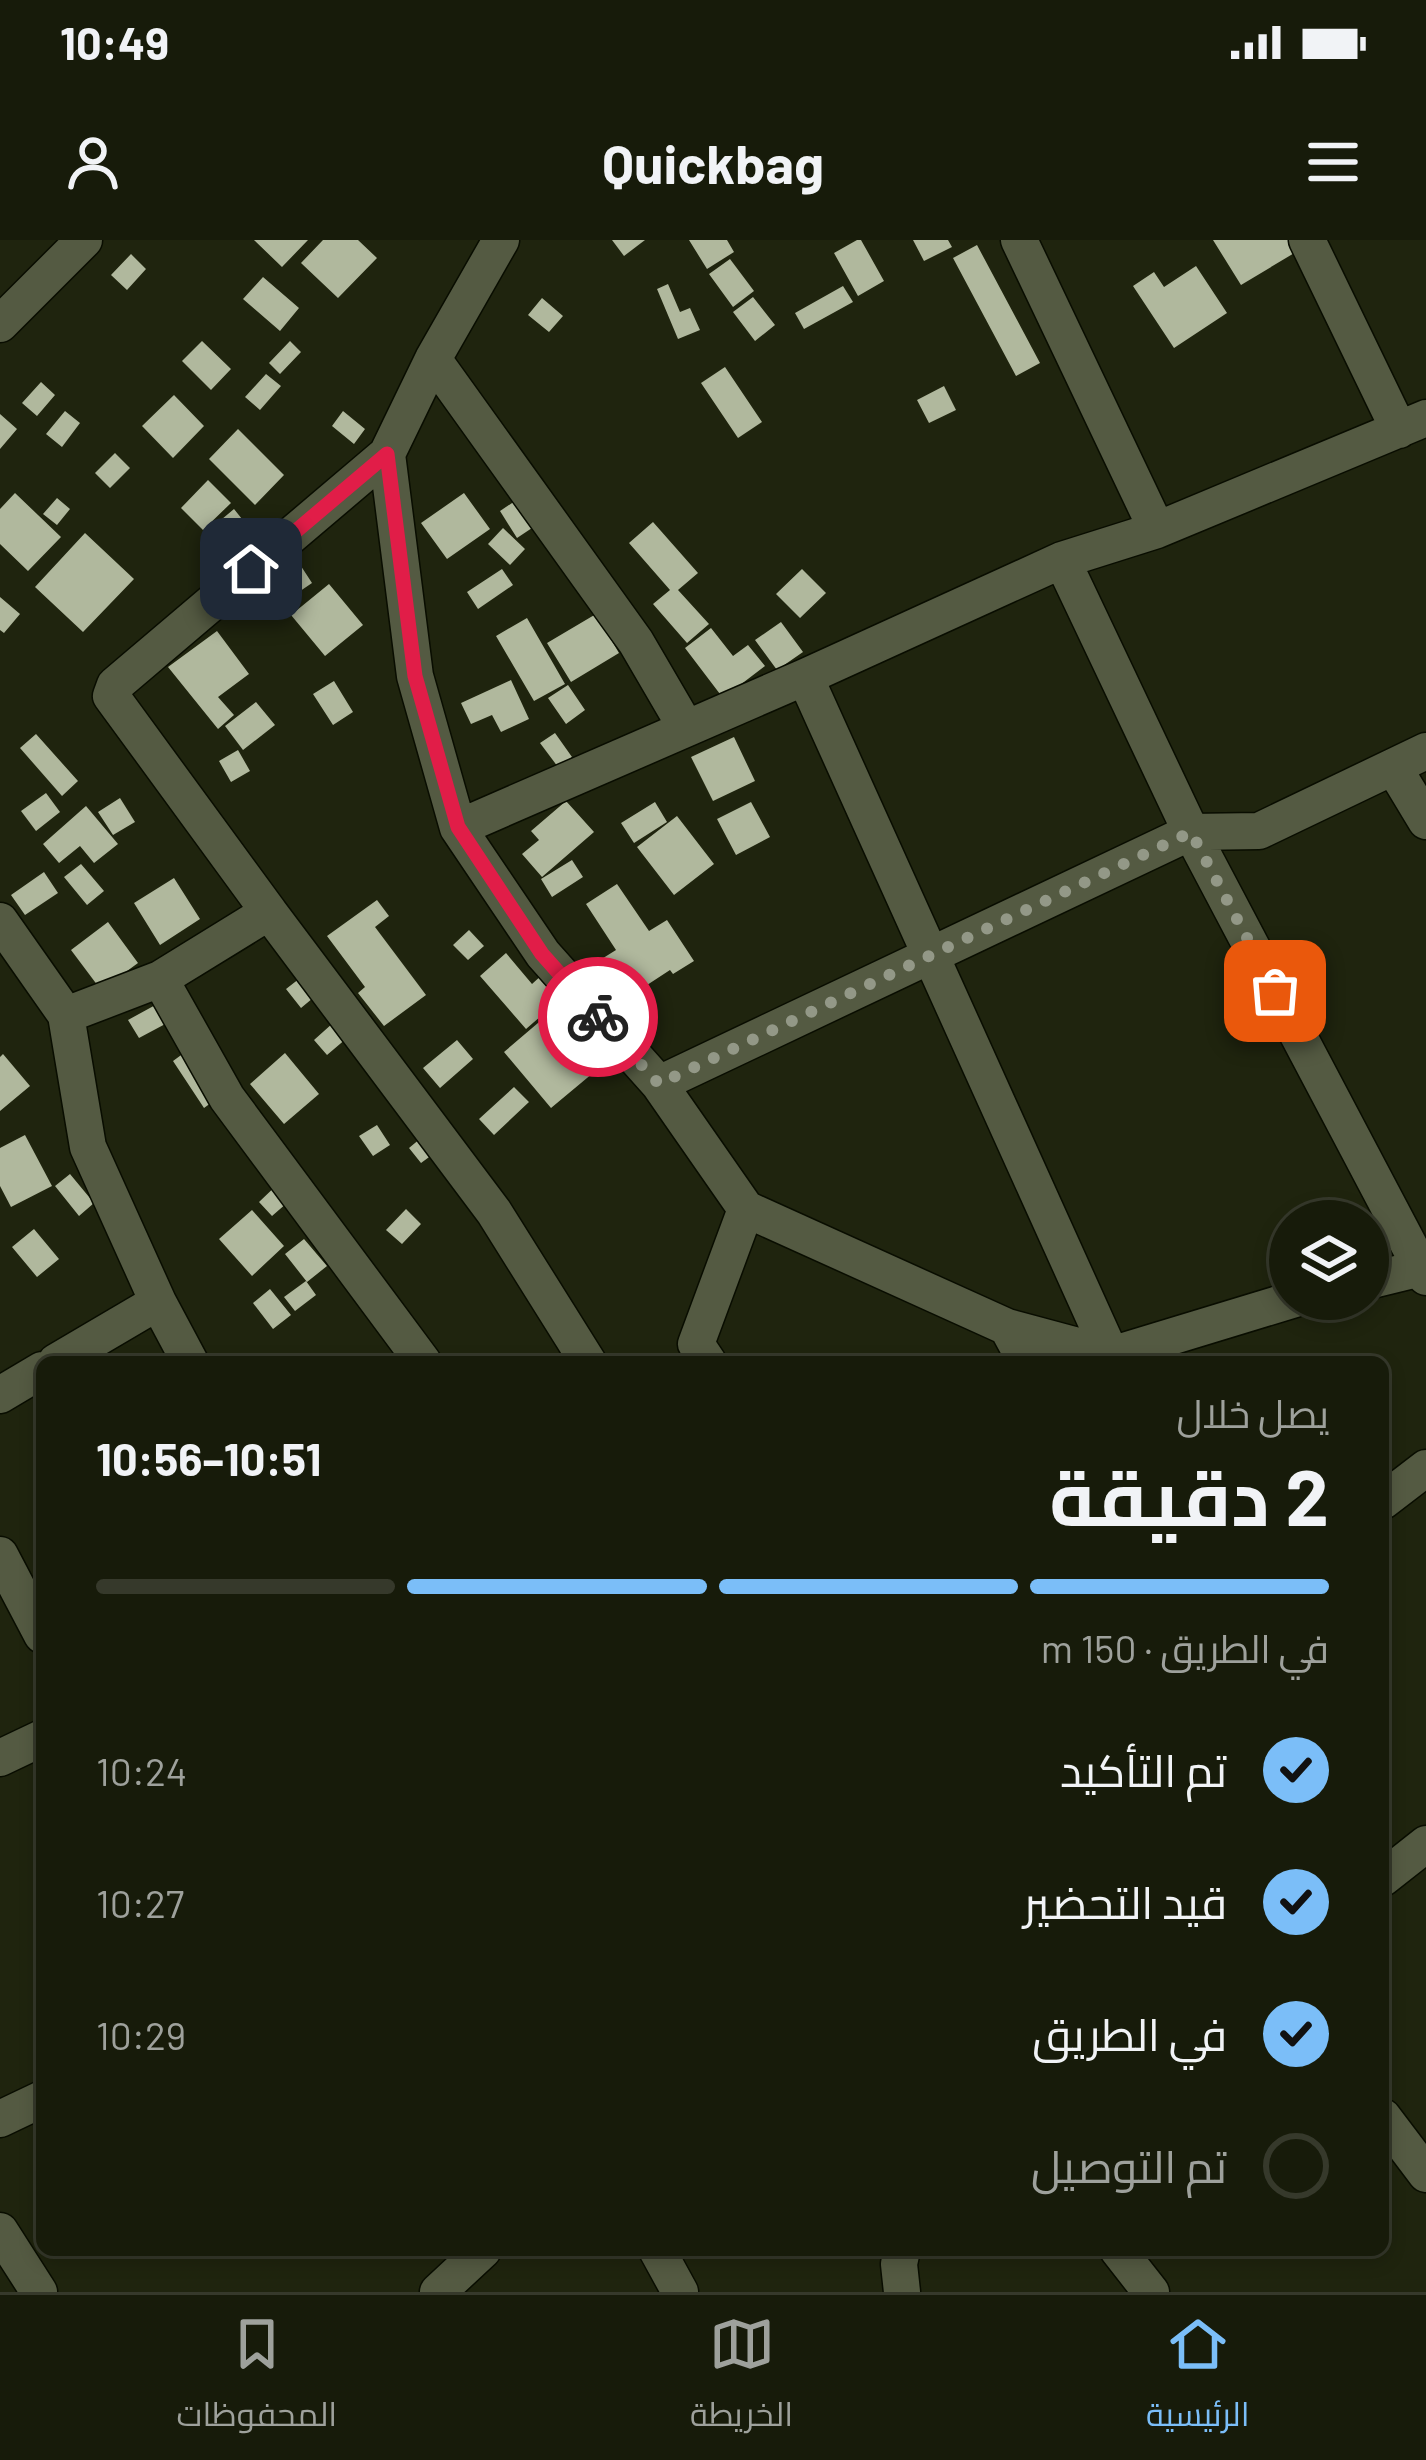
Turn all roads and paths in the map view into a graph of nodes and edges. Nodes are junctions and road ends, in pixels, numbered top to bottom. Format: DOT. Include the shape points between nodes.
graph roads {
  1 [pos="84,240"];
  2 [pos="501,240"];
  3 [pos="1019,240"];
  4 [pos="1307,240"];
  5 [pos="0,324"];
  6 [pos="433,359"];
  7 [pos="1412,424"];
  8 [pos="387,454"];
  9 [pos="1157,530"];
  10 [pos="1062,560"];
  11 [pos="805,677"];
  12 [pos="686,726"];
  13 [pos="1410,759"];
  14 [pos="1426,820"];
  15 [pos="458,827"];
  16 [pos="1191,832"];
  17 [pos="269,912"];
  18 [pos="0,921"];
  19 [pos="931,954"];
  20 [pos="160,979"];
  21 [pos="66,1016"];
  22 [pos="659,1084"];
  23 [pos="746,1209"];
  24 [pos="1424,1272"];
  25 [pos="1389,1278"];
  26 [pos="158,1301"];
  27 [pos="1269,1307"];
  28 [pos="1007,1328"];
  29 [pos="1111,1354"];
  30 [pos="66,1356"];
  31 [pos="187,1356"];
  32 [pos="419,1356"];
  33 [pos="584,1356"];
  34 [pos="692,1356"];
  35 [pos="1023,1356"];
  36 [pos="36,1374"];
  37 [pos="0,1395"];
  38 [pos="1426,1468"];
  39 [pos="1389,1496"];
  40 [pos="0,1555"];
  41 [pos="36,1624"];
  42 [pos="36,1741"];
  43 [pos="0,1758"];
  44 [pos="1426,1844"];
  45 [pos="1389,1873"];
  46 [pos="36,2102"];
  47 [pos="0,2119"];
  48 [pos="1389,2125"];
  49 [pos="1426,2174"];
  50 [pos="0,2231"];
  51 [pos="477,2256"];
  52 [pos="660,2256"];
  53 [pos="901,2256"];
  54 [pos="1123,2256"];
  55 [pos="39,2292"];
  56 [pos="438,2292"];
  57 [pos="680,2292"];
  58 [pos="902,2292"];
  59 [pos="1151,2292"];
  1 -- 5 [label="street"];
  2 -- 6 [label="street"];
  3 -- 9 [label="street"];
  4 -- 7 [label="street"];
  6 -- 8 [label="street"];
  6 -- 12 [label="street" via="636,642"];
  7 -- 9 [label="street"];
  8 -- 15 [label="street" via="415,676"];
  8 -- 17 [label="street" via="111,696"];
  9 -- 10 [label="street"];
  10 -- 11 [label="street"];
  10 -- 16 [label="street"];
  11 -- 12 [label="street"];
  11 -- 19 [label="street"];
  12 -- 15 [label="street"];
  13 -- 14 [label="street"];
  13 -- 16 [label="street" via="1259,831"];
  15 -- 22 [label="street" via="542,954"];
  16 -- 19 [label="street"];
  16 -- 24 [label="street"];
  17 -- 20 [label="street"];
  17 -- 33 [label="street" via="494,1212"];
  18 -- 21 [label="street"];
  19 -- 22 [label="street"];
  19 -- 29 [label="street"];
  20 -- 21 [label="street"];
  20 -- 32 [label="street" via="227,1098"];
  21 -- 26 [label="street" via="88,1147"];
  22 -- 23 [label="street"];
  23 -- 28 [label="street"];
  23 -- 34 [label="street"];
  24 -- 25 [label="street"];
  26 -- 30 [label="street"];
  26 -- 31 [label="street"];
  27 -- 29 [label="street"];
  28 -- 29 [label="street"];
  28 -- 35 [label="street"];
  36 -- 37 [label="street"];
  38 -- 39 [label="street"];
  40 -- 41 [label="street"];
  42 -- 43 [label="street"];
  44 -- 45 [label="street"];
  46 -- 47 [label="street"];
  48 -- 49 [label="street"];
  50 -- 55 [label="street"];
  51 -- 56 [label="street"];
  52 -- 57 [label="street"];
  53 -- 58 [label="street"];
  54 -- 59 [label="street"];
}
